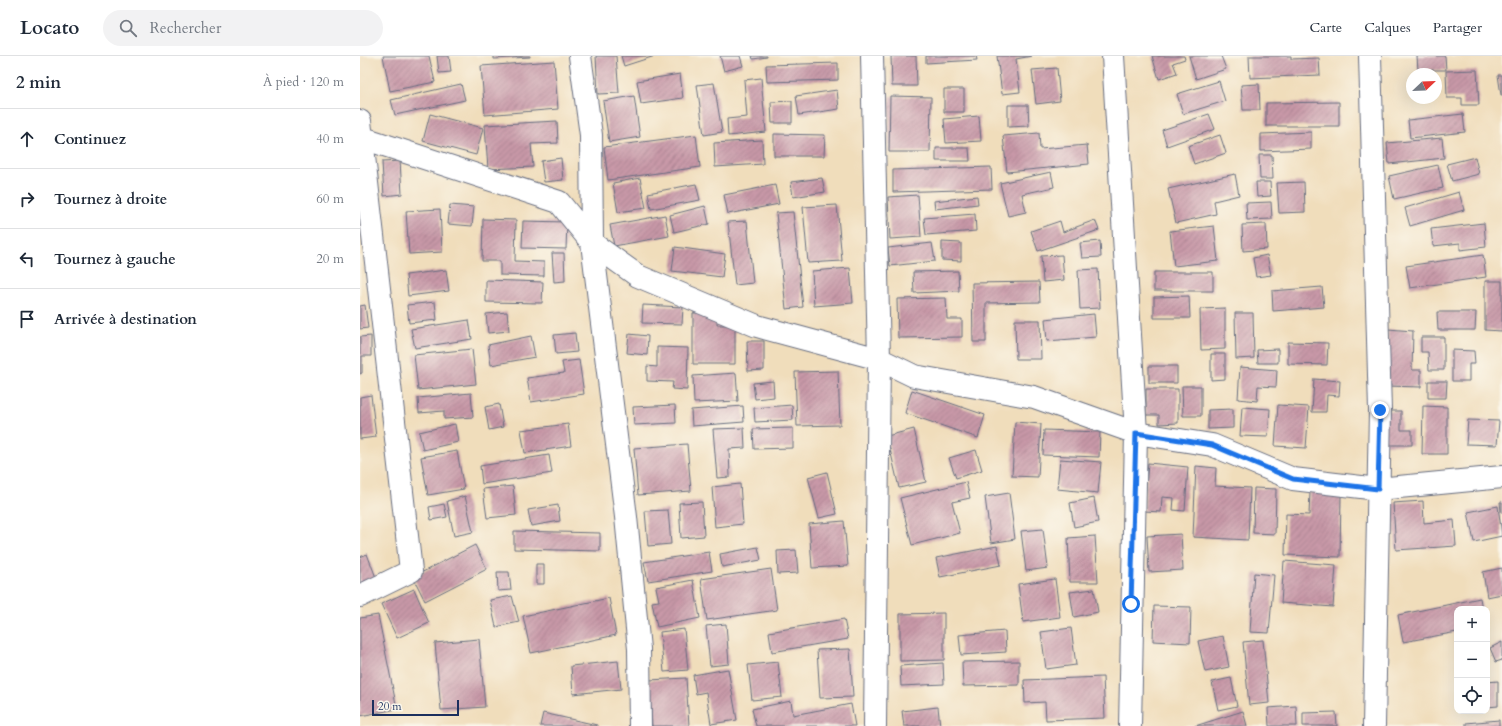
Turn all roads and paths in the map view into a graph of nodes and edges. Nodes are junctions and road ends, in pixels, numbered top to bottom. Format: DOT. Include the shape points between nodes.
graph roads {
  1 [pos="580,56"];
  2 [pos="872,56"];
  3 [pos="1113,56"];
  4 [pos="1370,56"];
  5 [pos="361,132"];
  6 [pos="592,243"];
  7 [pos="879,359"];
  8 [pos="1136,433"];
  9 [pos="1502,477"];
  10 [pos="1378,489"];
  11 [pos="360,596"];
  12 [pos="640,726"];
  13 [pos="875,726"];
  14 [pos="1130,726"];
  15 [pos="1374,726"];
  1 -- 6 [label="street" via="590,135"];
  2 -- 7 [label="street"];
  3 -- 8 [label="street"];
  4 -- 10 [label="street" via="1380,410"];
  5 -- 6 [label="street" via="559,202"];
  5 -- 11 [label="street" via="411,571"];
  6 -- 7 [label="street" via="638,276 757,326"];
  6 -- 12 [label="street" via="627,524 639,649"];
  7 -- 8 [label="street" via="914,376 1034,397"];
  7 -- 13 [label="street"];
  8 -- 10 [label="street" via="1212,445 1293,479"];
  8 -- 14 [label="street"];
  9 -- 10 [label="street"];
  10 -- 15 [label="street"];
}
